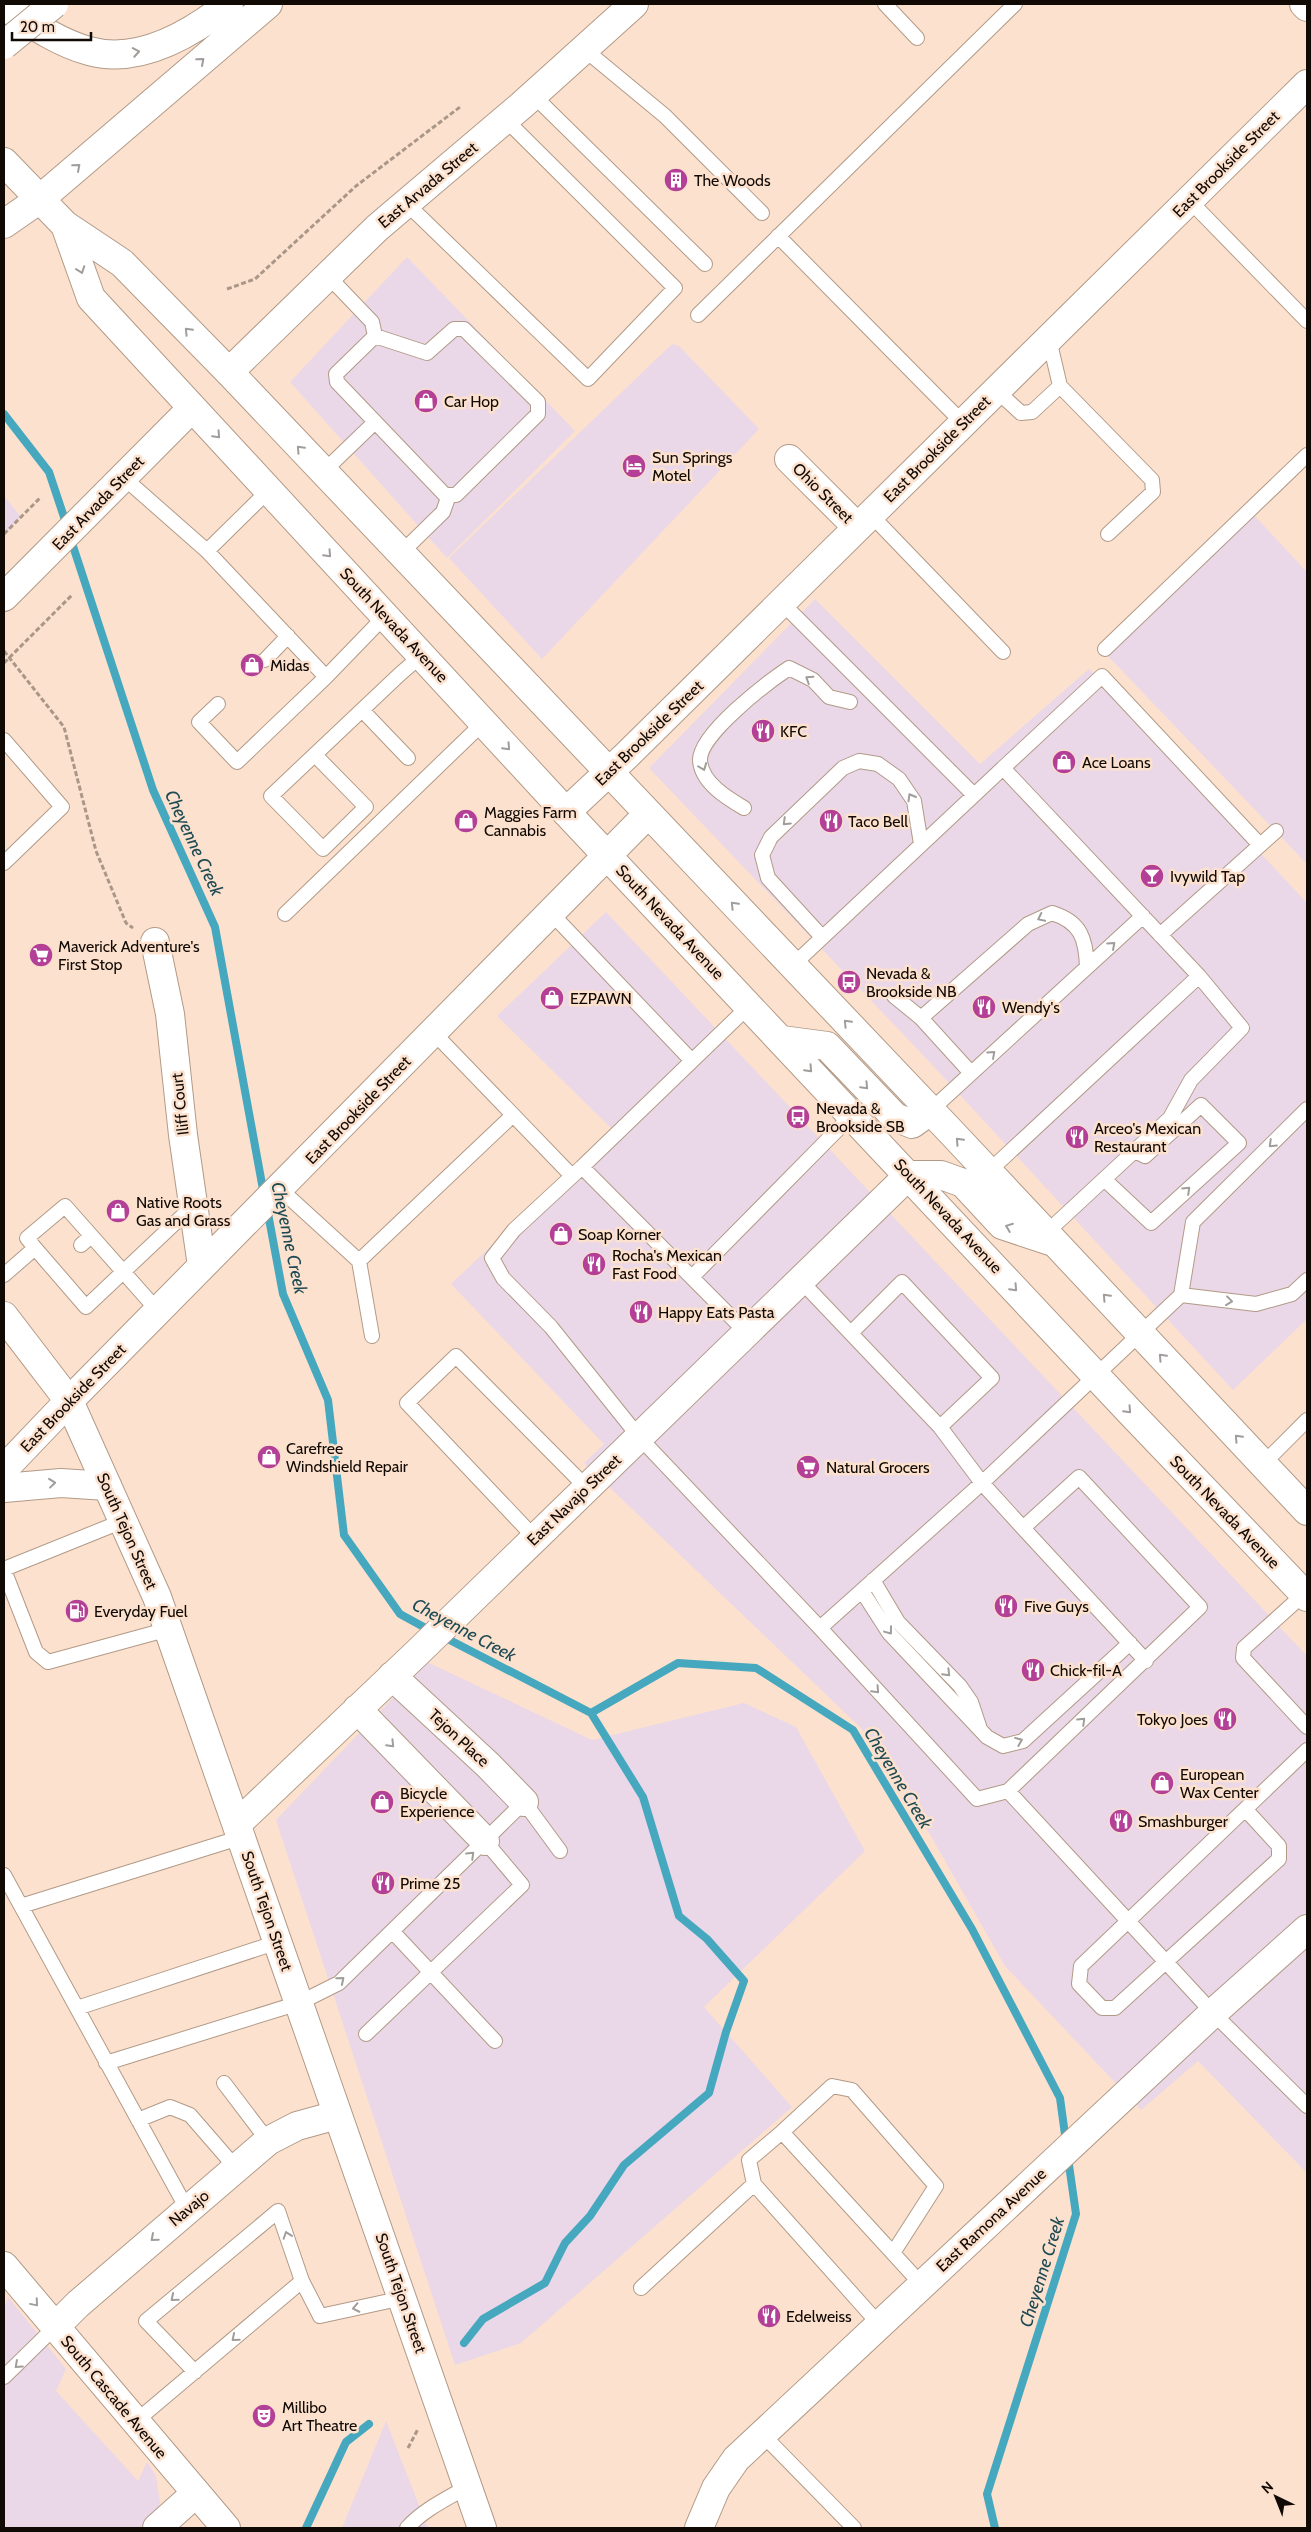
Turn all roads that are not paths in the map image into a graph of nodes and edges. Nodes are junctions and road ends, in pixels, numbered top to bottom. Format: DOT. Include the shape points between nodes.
graph roads {
  1 [pos="54,4"];
  2 [pos="229,4"];
  3 [pos="268,4"];
  4 [pos="634,4"];
  5 [pos="885,4"];
  6 [pos="1015,4"];
  7 [pos="1304,4"];
  8 [pos="4,6"];
  9 [pos="1307,7"];
  10 [pos="918,38"];
  11 [pos="4,45"];
  12 [pos="584,49"];
  13 [pos="1307,84"];
  14 [pos="533,95"];
  15 [pos="505,120"];
  16 [pos="4,162"];
  17 [pos="40,199"];
  18 [pos="1189,200"];
  19 [pos="406,203"];
  20 [pos="762,213"];
  21 [pos="4,224"];
  22 [pos="65,225"];
  23 [pos="778,236"];
  24 [pos="705,264"];
  25 [pos="328,276"];
  26 [pos="698,315"];
  27 [pos="1307,321"];
  28 [pos="375,336"];
  29 [pos="1048,339"];
  30 [pos="229,372"];
  31 [pos="1060,386"];
  32 [pos="996,390"];
  33 [pos="192,408"];
  34 [pos="375,422"];
  35 [pos="963,423"];
  36 [pos="1307,455"];
  37 [pos="789,459"];
  38 [pos="322,473"];
  39 [pos="123,477"];
  40 [pos="269,490"];
  41 [pos="449,495"];
  42 [pos="864,521"];
  43 [pos="1108,534"];
  44 [pos="207,551"];
  45 [pos="400,554"];
  46 [pos="4,597"];
  47 [pos="782,603"];
  48 [pos="385,616"];
  49 [pos="288,636"];
  50 [pos="1105,649"];
  51 [pos="1003,652"];
  52 [pos="422,655"];
  53 [pos="265,660"];
  54 [pos="326,678"];
  55 [pos="850,702"];
  56 [pos="218,704"];
  57 [pos="362,710"];
  58 [pos="483,723"];
  59 [pos="4,740"];
  60 [pos="315,755"];
  61 [pos="408,758"];
  62 [pos="1003,768"];
  63 [pos="608,774"];
  64 [pos="974,795"];
  65 [pos="744,808"];
  66 [pos="566,812"];
  67 [pos="648,814"];
  68 [pos="1276,830"];
  69 [pos="921,844"];
  70 [pos="1260,846"];
  71 [pos="607,855"];
  72 [pos="4,863"];
  73 [pos="551,913"];
  74 [pos="285,914"];
  75 [pos="1143,916"];
  76 [pos="1160,935"];
  77 [pos="822,937"];
  78 [pos="155,942"];
  79 [pos="792,966"];
  80 [pos="1087,967"];
  81 [pos="1199,976"];
  82 [pos="894,996"];
  83 [pos="749,1006"];
  84 [pos="921,1018"];
  85 [pos="434,1032"];
  86 [pos="782,1040"];
  87 [pos="692,1061"];
  88 [pos="971,1073"];
  89 [pos="1307,1110"];
  90 [pos="930,1111"];
  91 [pos="513,1115"];
  92 [pos="852,1115"];
  93 [pos="1135,1151"];
  94 [pos="577,1172"];
  95 [pos="988,1172"];
  96 [pos="909,1175"];
  97 [pos="1104,1179"];
  98 [pos="288,1181"];
  99 [pos="192,1206"];
  100 [pos="1050,1238"];
  101 [pos="35,1248"];
  102 [pos="359,1261"];
  103 [pos="202,1266"];
  104 [pos="123,1271"];
  105 [pos="4,1275"];
  106 [pos="692,1277"];
  107 [pos="801,1280"];
  108 [pos="1307,1280"];
  109 [pos="1181,1295"];
  110 [pos="158,1310"];
  111 [pos="4,1316"];
  112 [pos="747,1333"];
  113 [pos="850,1333"];
  114 [pos="1139,1333"];
  115 [pos="372,1336"];
  116 [pos="1095,1374"];
  117 [pos="68,1401"];
  118 [pos="1307,1420"];
  119 [pos="940,1426"];
  120 [pos="639,1437"];
  121 [pos="1263,1464"];
  122 [pos="4,1469"];
  123 [pos="982,1483"];
  124 [pos="107,1486"];
  125 [pos="4,1488"];
  126 [pos="587,1488"];
  127 [pos="1307,1511"];
  128 [pos="123,1521"];
  129 [pos="1023,1528"];
  130 [pos="535,1538"];
  131 [pos="4,1570"];
  132 [pos="873,1580"];
  133 [pos="862,1591"];
  134 [pos="1306,1596"];
  135 [pos="169,1628"];
  136 [pos="820,1628"];
  137 [pos="1130,1643"];
  138 [pos="1146,1661"];
  139 [pos="392,1676"];
  140 [pos="357,1709"];
  141 [pos="1307,1727"];
  142 [pos="980,1730"];
  143 [pos="1307,1750"];
  144 [pos="1008,1791"];
  145 [pos="524,1802"];
  146 [pos="1246,1810"];
  147 [pos="239,1830"];
  148 [pos="485,1841"];
  149 [pos="560,1851"];
  150 [pos="4,1875"];
  151 [pos="21,1906"];
  152 [pos="1129,1923"];
  153 [pos="1307,1929"];
  154 [pos="392,1931"];
  155 [pos="278,1942"];
  156 [pos="1166,1962"];
  157 [pos="431,1972"];
  158 [pos="299,2003"];
  159 [pos="77,2008"];
  160 [pos="1213,2013"];
  161 [pos="366,2034"];
  162 [pos="495,2041"];
  163 [pos="106,2063"];
  164 [pos="224,2082"];
  165 [pos="1307,2106"];
  166 [pos="338,2115"];
  167 [pos="138,2120"];
  168 [pos="782,2132"];
  169 [pos="268,2141"];
  170 [pos="236,2168"];
  171 [pos="754,2184"];
  172 [pos="187,2209"];
  173 [pos="893,2253"];
  174 [pos="4,2266"];
  175 [pos="302,2281"];
  176 [pos="922,2285"];
  177 [pos="641,2288"];
  178 [pos="403,2298"];
  179 [pos="879,2324"];
  180 [pos="55,2327"];
  181 [pos="195,2372"];
  182 [pos="4,2378"];
  183 [pos="135,2422"];
  184 [pos="762,2434"];
  185 [pos="467,2487"];
  186 [pos="195,2494"];
  187 [pos="157,2528"];
  188 [pos="226,2528"];
  189 [pos="407,2528"];
  190 [pos="482,2528"];
  191 [pos="699,2528"];
  192 [pos="854,2528"];
  1 -- 11 [label="main road, bridge"];
  8 -- 2 [label="main road, one-way" via="66,43 110,55 141,52 177,38"];
  17 -- 3 [label="main road, one-way"];
  4 -- 12 [label="main road, East Arvada Street"];
  5 -- 10 [label="lane"];
  6 -- 23 [label="lane"];
  7 -- 9 [label="main road"];
  12 -- 14 [label="main road, East Arvada Street"];
  12 -- 20 [label="lane" via="665,116"];
  13 -- 18 [label="main road, East Brookside Street"];
  14 -- 15 [label="main road, East Arvada Street"];
  14 -- 24 [label="lane"];
  15 -- 19 [label="main road, East Arvada Street"];
  15 -- 19 [label="lane" via="675,288 588,379"];
  16 -- 17 [label="main road, South Nevada Avenue"];
  17 -- 21 [label="main road"];
  17 -- 22 [label="main road, South Nevada Avenue"];
  18 -- 27 [label="lane"];
  18 -- 29 [label="main road, East Brookside Street"];
  19 -- 25 [label="main road, East Arvada Street"];
  30 -- 22 [label="main road, South Nevada Avenue, one-way" via="122,263"];
  22 -- 33 [label="main road, South Nevada Avenue, one-way" via="92,298"];
  23 -- 26 [label="lane"];
  23 -- 35 [label="lane"];
  25 -- 28 [label="lane" via="372,322"];
  25 -- 30 [label="main road, East Arvada Street"];
  28 -- 34 [label="lane" via="336,374 337,382"];
  28 -- 41 [label="lane" via="427,353 454,329 464,328 538,402 538,414 456,495"];
  29 -- 31 [label="lane"];
  29 -- 32 [label="main road, East Brookside Street"];
  38 -- 30 [label="main road, South Nevada Avenue, one-way"];
  31 -- 32 [label="lane" via="1032,412 1022,413"];
  31 -- 43 [label="lane" via="1152,480 1153,492"];
  32 -- 35 [label="main road, East Brookside Street"];
  33 -- 39 [label="main road, East Arvada Street"];
  33 -- 40 [label="main road, South Nevada Avenue, one-way"];
  34 -- 38 [label="lane"];
  34 -- 41 [label="lane" via="445,495"];
  35 -- 42 [label="main road, East Brookside Street"];
  36 -- 50 [label="lane"];
  37 -- 42 [label="main road, Ohio Street"];
  38 -- 45 [label="main road, South Nevada Avenue"];
  39 -- 44 [label="lane"];
  39 -- 46 [label="main road, East Arvada Street"];
  40 -- 44 [label="lane"];
  40 -- 48 [label="main road, South Nevada Avenue, one-way"];
  41 -- 45 [label="lane" via="443,512"];
  42 -- 47 [label="main road, East Brookside Street"];
  42 -- 51 [label="lane"];
  44 -- 49 [label="lane"];
  45 -- 63 [label="main road, South Nevada Avenue"];
  47 -- 63 [label="main road, East Brookside Street"];
  47 -- 64 [label="lane"];
  48 -- 52 [label="main road, South Nevada Avenue"];
  48 -- 54 [label="lane"];
  49 -- 53 [label="lane"];
  49 -- 54 [label="lane"];
  52 -- 57 [label="lane"];
  52 -- 58 [label="main road, South Nevada Avenue"];
  54 -- 56 [label="lane" via="238,762 199,722"];
  55 -- 65 [label="lane, one-way" via="829,697 813,680 789,668 749,698 700,751 700,763 720,794"];
  57 -- 60 [label="lane"];
  57 -- 61 [label="lane"];
  58 -- 66 [label="main road, South Nevada Avenue, one-way"];
  58 -- 74 [label="lane"];
  59 -- 72 [label="lane" via="62,807"];
  60 -- 60 [label="lane" via="271,796 323,849 366,808"];
  62 -- 64 [label="lane"];
  62 -- 70 [label="lane" via="1102,676"];
  62 -- 75 [label="lane"];
  63 -- 66 [label="main road, East Brookside Street"];
  63 -- 67 [label="main road, South Nevada Avenue"];
  64 -- 69 [label="lane"];
  66 -- 71 [label="main road, South Nevada Avenue"];
  67 -- 71 [label="main road, East Brookside Street"];
  79 -- 67 [label="main road, South Nevada Avenue, one-way"];
  68 -- 70 [label="lane"];
  69 -- 77 [label="lane"];
  69 -- 77 [label="lane, one-way" via="914,801 899,779 878,764 859,761 843,768 771,837 762,855 768,878"];
  70 -- 76 [label="lane"];
  71 -- 73 [label="main road, East Brookside Street"];
  71 -- 83 [label="main road, South Nevada Avenue"];
  73 -- 85 [label="main road, East Brookside Street"];
  73 -- 87 [label="lane"];
  75 -- 76 [label="lane"];
  80 -- 75 [label="lane, one-way"];
  76 -- 81 [label="lane"];
  77 -- 79 [label="lane"];
  78 -- 99 [label="main road, Iliff Court" via="170,1014"];
  90 -- 79 [label="main road, South Nevada Avenue, one-way"];
  80 -- 84 [label="lane, one-way" via="1086,948 1080,933 1067,918 1052,913 1028,924"];
  88 -- 80 [label="lane, one-way"];
  81 -- 93 [label="lane" via="1242,1028 1191,1080 1170,1118"];
  81 -- 95 [label="lane"];
  82 -- 84 [label="lane"];
  83 -- 86 [label="main road, South Nevada Avenue"];
  83 -- 87 [label="lane"];
  84 -- 88 [label="lane"];
  85 -- 91 [label="lane"];
  85 -- 98 [label="main road, East Brookside Street"];
  86 -- 90 [label="main road, one-way" via="827,1046 895,1117 912,1124"];
  86 -- 92 [label="main road, South Nevada Avenue, one-way"];
  87 -- 94 [label="lane"];
  88 -- 90 [label="lane"];
  89 -- 109 [label="lane, one-way" via="1192,1222"];
  95 -- 90 [label="main road, South Nevada Avenue, one-way"];
  91 -- 94 [label="lane"];
  91 -- 102 [label="lane"];
  92 -- 96 [label="main road, South Nevada Avenue"];
  92 -- 106 [label="lane"];
  93 -- 97 [label="lane"];
  97 -- 93 [label="lane, one-way" via="1151,1223 1239,1143 1202,1105 1145,1156"];
  94 -- 106 [label="lane"];
  94 -- 120 [label="lane" via="514,1230 492,1258 503,1278 552,1327"];
  95 -- 100 [label="main road, South Nevada Avenue"];
  100 -- 96 [label="main road, one-way" via="1002,1225 963,1183 941,1175"];
  96 -- 107 [label="main road, East Navajo Street"];
  96 -- 116 [label="main road, South Nevada Avenue, one-way"];
  97 -- 100 [label="lane"];
  98 -- 102 [label="lane"];
  98 -- 103 [label="main road, East Brookside Street"];
  99 -- 103 [label="main road, Iliff Court"];
  99 -- 104 [label="lane"];
  114 -- 100 [label="main road, South Nevada Avenue, one-way"];
  101 -- 104 [label="lane" via="57,1266 86,1307"];
  101 -- 104 [label="lane" via="27,1238 65,1206 86,1241"];
  101 -- 105 [label="lane"];
  102 -- 115 [label="lane"];
  103 -- 110 [label="main road, East Brookside Street"];
  104 -- 110 [label="lane"];
  106 -- 112 [label="lane"];
  107 -- 112 [label="main road, East Navajo Street"];
  107 -- 113 [label="lane"];
  109 -- 108 [label="lane, one-way" via="1256,1304 1292,1294"];
  109 -- 114 [label="lane"];
  110 -- 117 [label="main road, East Brookside Street"];
  111 -- 117 [label="main road, South Tejon Street"];
  112 -- 120 [label="main road, East Navajo Street"];
  113 -- 119 [label="lane"];
  113 -- 119 [label="lane" via="902,1282 992,1378"];
  114 -- 116 [label="lane"];
  121 -- 114 [label="main road, South Nevada Avenue, one-way"];
  116 -- 123 [label="lane"];
  116 -- 134 [label="main road, South Nevada Avenue, one-way"];
  117 -- 122 [label="main road, East Brookside Street"];
  117 -- 124 [label="main road, South Tejon Street"];
  118 -- 121 [label="lane"];
  119 -- 123 [label="lane"];
  120 -- 126 [label="main road, East Navajo Street"];
  120 -- 136 [label="lane"];
  121 -- 127 [label="main road, South Nevada Avenue"];
  123 -- 129 [label="lane"];
  123 -- 132 [label="lane"];
  125 -- 124 [label="main road, one-way" via="61,1483"];
  124 -- 128 [label="main road, South Tejon Street"];
  126 -- 130 [label="main road, East Navajo Street"];
  126 -- 130 [label="lane" via="456,1356 408,1403"];
  128 -- 131 [label="lane"];
  128 -- 135 [label="main road, South Tejon Street"];
  129 -- 137 [label="lane"];
  129 -- 138 [label="lane" via="1079,1477 1200,1607"];
  130 -- 139 [label="main road, East Navajo Street"];
  131 -- 135 [label="lane" via="36,1652 48,1662"];
  132 -- 133 [label="lane"];
  132 -- 142 [label="lane, one-way" via="898,1622 960,1686 971,1702"];
  133 -- 136 [label="lane"];
  133 -- 142 [label="lane, one-way" via="889,1633"];
  134 -- 141 [label="lane" via="1244,1648 1243,1658"];
  135 -- 147 [label="main road, South Tejon Street"];
  136 -- 144 [label="lane, one-way" via="977,1799"];
  137 -- 138 [label="lane"];
  142 -- 137 [label="lane, one-way" via="1004,1746 1023,1742"];
  144 -- 138 [label="lane, one-way"];
  139 -- 140 [label="main road, East Navajo Street"];
  139 -- 145 [label="main road, Tejon Place"];
  140 -- 147 [label="main road, East Navajo Street"];
  140 -- 148 [label="main road, one-way"];
  143 -- 146 [label="lane"];
  144 -- 152 [label="lane"];
  145 -- 148 [label="lane"];
  145 -- 149 [label="lane"];
  146 -- 152 [label="lane"];
  146 -- 156 [label="lane" via="1280,1846 1279,1859"];
  147 -- 151 [label="lane"];
  147 -- 155 [label="main road, South Tejon Street"];
  154 -- 148 [label="lane, one-way"];
  148 -- 157 [label="lane" via="522,1885"];
  150 -- 151 [label="lane"];
  151 -- 159 [label="lane"];
  152 -- 156 [label="lane"];
  152 -- 156 [label="lane" via="1081,1966 1079,1984 1102,2008 1115,2008"];
  153 -- 160 [label="main road, East Ramona Avenue"];
  154 -- 157 [label="lane"];
  158 -- 154 [label="lane, one-way" via="339,1983"];
  155 -- 158 [label="main road, South Tejon Street"];
  155 -- 159 [label="lane"];
  156 -- 160 [label="lane"];
  157 -- 161 [label="lane"];
  157 -- 162 [label="lane"];
  158 -- 163 [label="lane"];
  158 -- 166 [label="main road, South Tejon Street"];
  159 -- 163 [label="lane"];
  160 -- 165 [label="lane"];
  160 -- 176 [label="main road, East Ramona Avenue"];
  163 -- 167 [label="lane"];
  164 -- 169 [label="lane"];
  166 -- 169 [label="main road, Navajo" via="297,2126"];
  166 -- 178 [label="main road, South Tejon Street"];
  167 -- 170 [label="lane" via="170,2107 190,2115"];
  167 -- 172 [label="lane"];
  168 -- 171 [label="lane" via="749,2160"];
  168 -- 173 [label="lane"];
  168 -- 173 [label="lane" via="832,2086 852,2090 936,2186"];
  169 -- 170 [label="main road, Navajo"];
  170 -- 172 [label="main road, Navajo"];
  171 -- 177 [label="lane"];
  171 -- 179 [label="lane"];
  172 -- 180 [label="main road, Navajo, one-way"];
  173 -- 176 [label="lane"];
  174 -- 180 [label="main road, South Cascade Avenue, one-way"];
  178 -- 175 [label="lane, one-way" via="320,2316"];
  175 -- 181 [label="lane, one-way"];
  175 -- 181 [label="lane, one-way" via="278,2210 146,2321"];
  176 -- 179 [label="main road, East Ramona Avenue"];
  178 -- 185 [label="main road, South Tejon Street"];
  179 -- 184 [label="main road, East Ramona Avenue"];
  180 -- 182 [label="lane, one-way"];
  180 -- 183 [label="main road, South Cascade Avenue"];
  181 -- 183 [label="lane"];
  183 -- 186 [label="main road, South Cascade Avenue"];
  184 -- 191 [label="main road, East Ramona Avenue" via="736,2459 716,2488"];
  184 -- 192 [label="lane"];
  185 -- 189 [label="lane" via="430,2508"];
  185 -- 190 [label="main road, South Tejon Street"];
  186 -- 187 [label="main road"];
  186 -- 188 [label="main road, South Cascade Avenue"];
}
